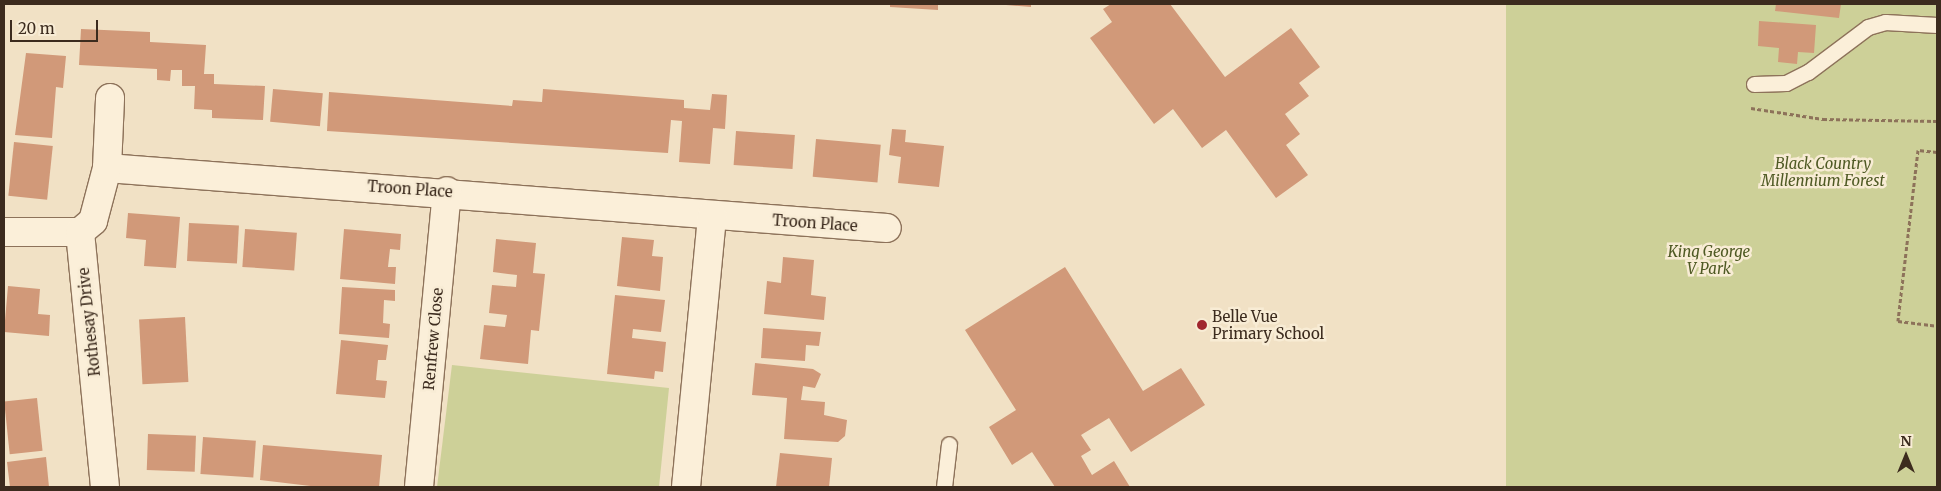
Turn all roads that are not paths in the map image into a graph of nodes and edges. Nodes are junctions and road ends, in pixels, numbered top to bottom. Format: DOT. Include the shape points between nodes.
graph roads {
  1 [pos="1937,25"];
  2 [pos="1754,84"];
  3 [pos="110,98"];
  4 [pos="107,168"];
  5 [pos="447,191"];
  6 [pos="712,215"];
  7 [pos="888,228"];
  8 [pos="4,232"];
  9 [pos="80,232"];
  10 [pos="949,444"];
  11 [pos="105,487"];
  12 [pos="419,487"];
  13 [pos="686,487"];
  14 [pos="944,487"];
  1 -- 2 [label="lane" via="1884,22 1868,27 1808,72 1786,83"];
  3 -- 4 [label="street"];
  4 -- 5 [label="street, Troon Place"];
  4 -- 9 [label="street" via="93,221"];
  5 -- 6 [label="street, Troon Place"];
  5 -- 12 [label="street, Renfrew Close"];
  6 -- 7 [label="street, Troon Place"];
  6 -- 13 [label="street"];
  8 -- 9 [label="street"];
  9 -- 11 [label="street, Rothesay Drive"];
  10 -- 14 [label="lane"];
}
